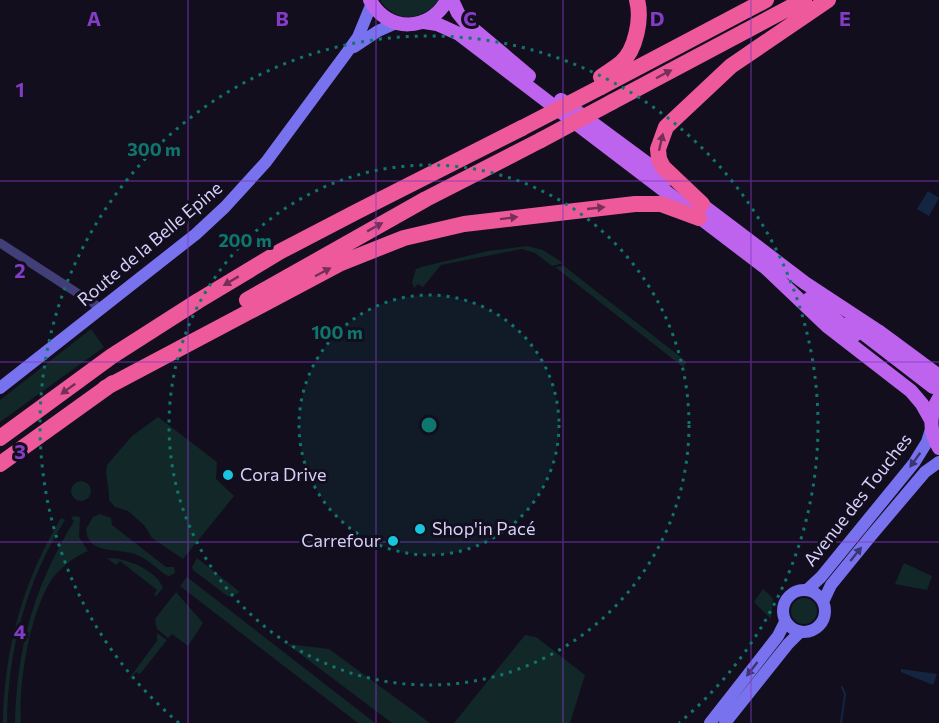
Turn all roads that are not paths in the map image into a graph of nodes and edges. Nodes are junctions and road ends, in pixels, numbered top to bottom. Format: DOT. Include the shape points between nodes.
graph roads {
  1 [pos="449,0"];
  2 [pos="637,0"];
  3 [pos="766,0"];
  4 [pos="804,0"];
  5 [pos="828,0"];
  6 [pos="371,2"];
  7 [pos="424,22"];
  8 [pos="396,23"];
  9 [pos="348,51"];
  10 [pos="598,84"];
  11 [pos="645,163"];
  12 [pos="700,211"];
  13 [pos="0,243"];
  14 [pos="766,268"];
  15 [pos="102,309"];
  16 [pos="0,388"];
  17 [pos="105,388"];
  18 [pos="935,388"];
  19 [pos="931,425"];
  20 [pos="0,438"];
  21 [pos="939,447"];
  22 [pos="939,462"];
  23 [pos="0,464"];
  24 [pos="807,590"];
  25 [pos="824,602"];
  26 [pos="785,622"];
  27 [pos="800,632"];
  28 [pos="710,723"];
  29 [pos="725,723"];
  1 -- 7 [label="main road"];
  1 -- 11 [label="main road" via="475,32"];
  2 -- 10 [label="highway" via="637,36 623,62"];
  3 -- 10 [label="highway"];
  17 -- 4 [label="highway, one-way, bridge" via="208,323 426,199"];
  12 -- 5 [label="highway, one-way" via="659,159 658,149 666,127 731,66"];
  6 -- 8 [label="main road"];
  6 -- 9 [label="street" via="358,37"];
  7 -- 8 [label="main road"];
  7 -- 12 [label="main road" via="459,34"];
  8 -- 9 [label="street"];
  9 -- 15 [label="street, Route de la Belle Epine" via="249,182 196,234"];
  10 -- 20 [label="highway, one-way, bridge" via="281,251 112,356"];
  11 -- 12 [label="main road"];
  11 -- 18 [label="main road"];
  12 -- 14 [label="main road"];
  17 -- 12 [label="highway, one-way" via="340,263 404,238 465,224 650,203"];
  12 -- 18 [label="main road" via="878,331"];
  13 -- 15 [label="street"];
  14 -- 18 [label="main road"];
  14 -- 19 [label="main road" via="814,314 911,391"];
  15 -- 16 [label="street, Route de la Belle Epine"];
  17 -- 23 [label="highway"];
  18 -- 19 [label="main road"];
  19 -- 21 [label="main road"];
  19 -- 24 [label="street, Avenue des Touches, one-way" via="927,442 914,463"];
  25 -- 22 [label="street, Avenue des Touches, one-way" via="831,585 870,537 925,472"];
  24 -- 25 [label="street"];
  24 -- 26 [label="street" via="793,592 786,600 782,611"];
  25 -- 27 [label="street" via="825,616 820,625 812,631"];
  26 -- 27 [label="street"];
  26 -- 28 [label="street, one-way"];
  27 -- 29 [label="street"];
}
